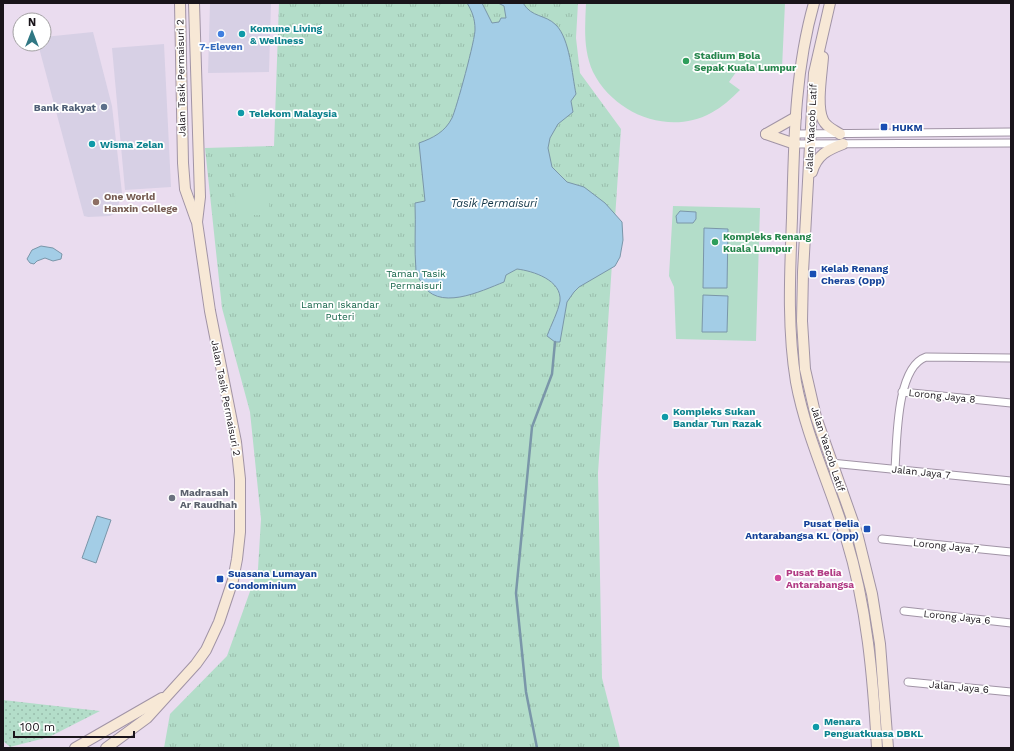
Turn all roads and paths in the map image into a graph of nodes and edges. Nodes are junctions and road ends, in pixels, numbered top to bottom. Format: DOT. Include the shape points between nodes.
graph roads {
  1 [pos="180,3"];
  2 [pos="194,3"];
  3 [pos="814,3"];
  4 [pos="830,3"];
  5 [pos="825,21"];
  6 [pos="796,117"];
  7 [pos="840,134"];
  8 [pos="1011,134"];
  9 [pos="795,139"];
  10 [pos="810,139"];
  11 [pos="1011,142"];
  12 [pos="843,144"];
  13 [pos="808,186"];
  14 [pos="197,222"];
  15 [pos="1011,358"];
  16 [pos="902,392"];
  17 [pos="1011,403"];
  18 [pos="831,463"];
  19 [pos="894,469"];
  20 [pos="1011,481"];
  21 [pos="882,539"];
  22 [pos="1011,552"];
  23 [pos="904,611"];
  24 [pos="1011,623"];
  25 [pos="908,682"];
  26 [pos="1011,692"];
  27 [pos="164,697"];
  28 [pos="75,748"];
  29 [pos="106,748"];
  30 [pos="877,748"];
  31 [pos="888,748"];
  1 -- 14 [label="street, Jalan Tasik Permaisuri 2" via="183,170 185,189"];
  2 -- 14 [label="street, Jalan Tasik Permaisuri 2" via="200,197"];
  3 -- 6 [label="street, Jalan Yaacob Latif" via="802,49"];
  4 -- 5 [label="street, Jalan Yaacob Latif"];
  5 -- 7 [label="street" via="821,110 823,120"];
  5 -- 10 [label="street, Jalan Yaacob Latif" via="814,73"];
  6 -- 9 [label="street, Jalan Yaacob Latif"];
  6 -- 9 [label="street" via="766,134"];
  7 -- 8 [label="street"];
  7 -- 10 [label="street"];
  8 -- 11 [label="street"];
  9 -- 10 [label="street"];
  9 -- 30 [label="street, Jalan Yaacob Latif" via="791,344 796,382 813,447 857,575 873,681"];
  10 -- 12 [label="street"];
  10 -- 13 [label="street, Jalan Yaacob Latif"];
  11 -- 12 [label="street"];
  12 -- 13 [label="street" via="826,151 816,160"];
  13 -- 18 [label="street, Jalan Yaacob Latif" via="802,321 805,369 816,417"];
  14 -- 27 [label="street, Jalan Tasik Permaisuri 2" via="210,311 236,442 240,479 240,532 233,580 219,622 196,664"];
  15 -- 16 [label="street" via="926,357 915,363"];
  16 -- 17 [label="street, Lorong Jaya 8"];
  16 -- 19 [label="street, Lorong Jaya 8"];
  18 -- 19 [label="street, Jalan Jaya 7"];
  18 -- 31 [label="street, Jalan Yaacob Latif" via="857,533 872,594 880,644"];
  19 -- 20 [label="street, Jalan Jaya 7"];
  21 -- 22 [label="street, Lorong Jaya 7"];
  23 -- 24 [label="street, Lorong Jaya 6"];
  25 -- 26 [label="street, Jalan Jaya 6"];
  27 -- 28 [label="street, Jalan Tasik Permaisuri 2"];
  27 -- 29 [label="street, Jalan Tasik Permaisuri 2" via="147,718"];
}
